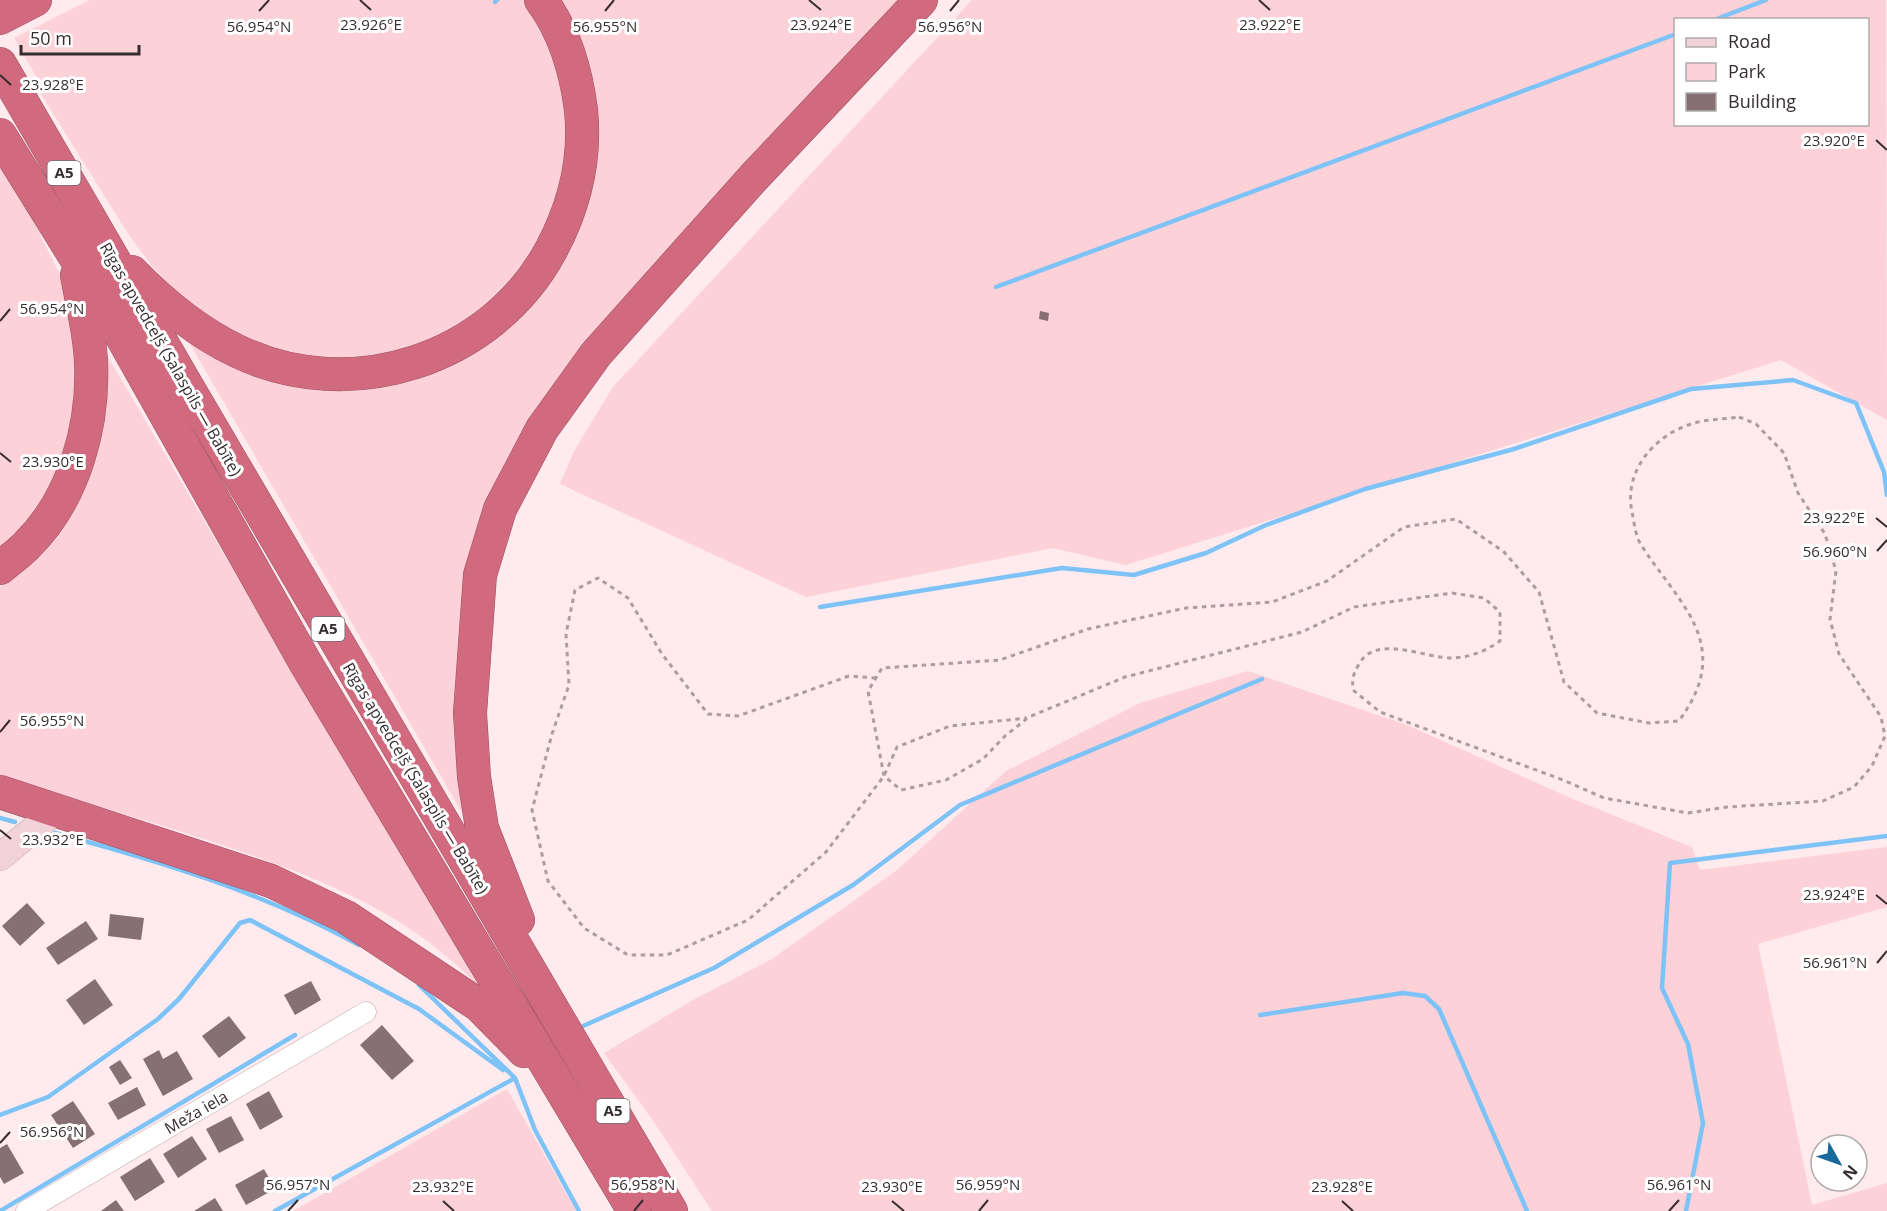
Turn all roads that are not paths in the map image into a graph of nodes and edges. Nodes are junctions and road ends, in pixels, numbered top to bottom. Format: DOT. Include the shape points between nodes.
graph roads {
  1 [pos="35,0"];
  2 [pos="541,0"];
  3 [pos="921,0"];
  4 [pos="0,18"];
  5 [pos="0,64"];
  6 [pos="0,135"];
  7 [pos="106,245"];
  8 [pos="73,253"];
  9 [pos="0,568"];
  10 [pos="0,792"];
  11 [pos="57,810"];
  12 [pos="0,857"];
  13 [pos="554,1011"];
  14 [pos="366,1012"];
  15 [pos="569,1101"];
  16 [pos="26,1211"];
  17 [pos="634,1211"];
  18 [pos="671,1211"];
  1 -- 4 [label="highway"];
  2 -- 7 [label="highway" via="566,45 578,90 583,140 579,172 572,202 542,266 506,311 480,332 424,360 363,374 334,374 271,364 238,352 181,317"];
  3 -- 13 [label="highway" via="754,177 596,354 542,429 500,509 480,575 470,713 474,777 482,828"];
  5 -- 7 [label="highway, Rīgas apvedceļš (Salaspils — Babīte) / A5"];
  6 -- 8 [label="highway, Rīgas apvedceļš (Salaspils — Babīte) / A5"];
  7 -- 13 [label="highway, Rīgas apvedceļš (Salaspils — Babīte) / A5" via="209,429"];
  8 -- 9 [label="highway" via="91,361 91,394 84,436 73,476 52,513 29,544"];
  8 -- 15 [label="highway, Rīgas apvedceļš (Salaspils — Babīte) / A5" via="305,662"];
  10 -- 11 [label="highway"];
  11 -- 12 [label="street"];
  11 -- 15 [label="highway" via="271,881 346,917 480,1006"];
  13 -- 18 [label="highway, Rīgas apvedceļš (Salaspils — Babīte) / A5"];
  14 -- 16 [label="street, Meža iela"];
  15 -- 17 [label="highway, Rīgas apvedceļš (Salaspils — Babīte) / A5"];
}
